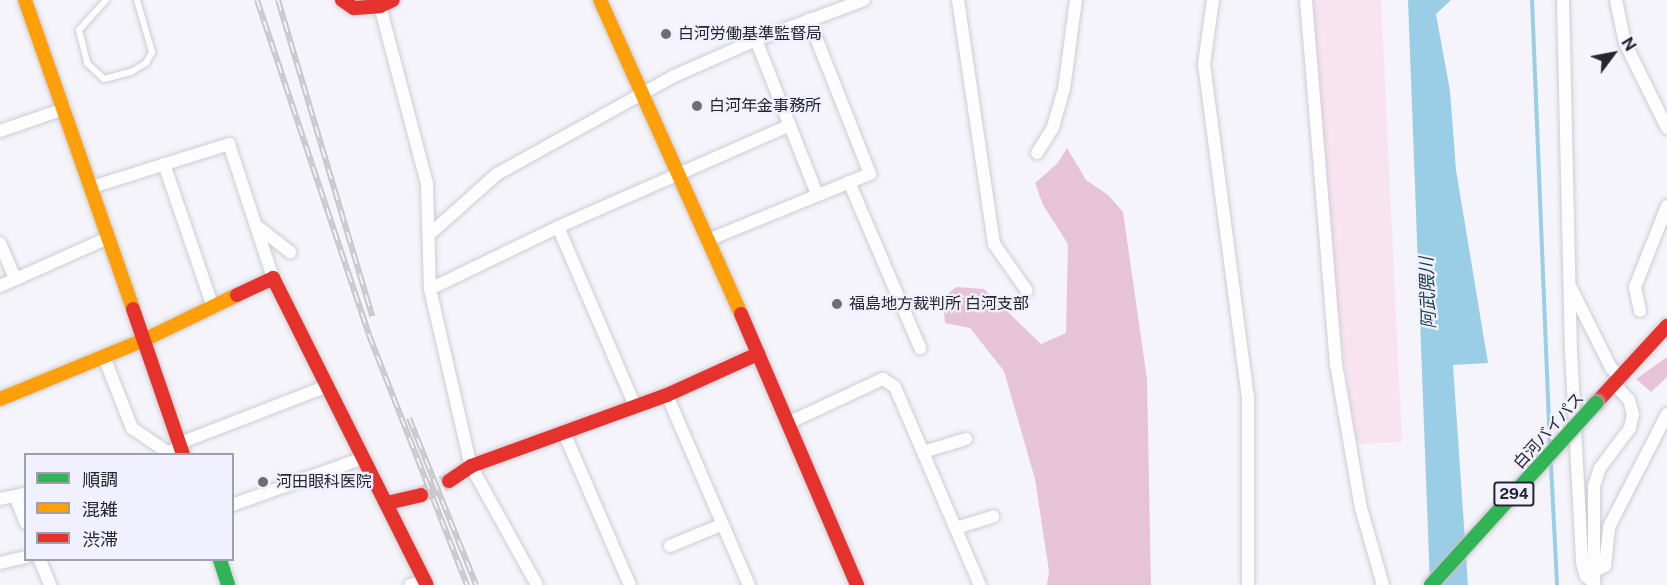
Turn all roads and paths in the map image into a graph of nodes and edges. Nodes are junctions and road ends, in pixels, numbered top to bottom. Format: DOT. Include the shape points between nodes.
graph roads {
  1 [pos="25,0"];
  2 [pos="106,0"];
  3 [pos="137,0"];
  4 [pos="342,0"];
  5 [pos="393,0"];
  6 [pos="600,0"];
  7 [pos="864,0"];
  8 [pos="958,0"];
  9 [pos="1076,0"];
  10 [pos="1213,0"];
  11 [pos="1306,0"];
  12 [pos="1563,0"];
  13 [pos="1616,0"];
  14 [pos="380,6"];
  15 [pos="809,20"];
  16 [pos="756,40"];
  17 [pos="645,92"];
  18 [pos="64,109"];
  19 [pos="790,125"];
  20 [pos="1667,128"];
  21 [pos="0,131"];
  22 [pos="1037,153"];
  23 [pos="164,164"];
  24 [pos="680,172"];
  25 [pos="849,182"];
  26 [pos="92,186"];
  27 [pos="817,194"];
  28 [pos="1667,206"];
  29 [pos="257,226"];
  30 [pos="558,227"];
  31 [pos="431,233"];
  32 [pos="108,238"];
  33 [pos="708,240"];
  34 [pos="0,243"];
  35 [pos="290,252"];
  36 [pos="273,278"];
  37 [pos="15,279"];
  38 [pos="1569,284"];
  39 [pos="0,286"];
  40 [pos="430,290"];
  41 [pos="1027,291"];
  42 [pos="213,307"];
  43 [pos="1640,311"];
  44 [pos="1667,326"];
  45 [pos="144,340"];
  46 [pos="920,348"];
  47 [pos="758,354"];
  48 [pos="104,357"];
  49 [pos="1617,381"];
  50 [pos="325,387"];
  51 [pos="668,394"];
  52 [pos="0,399"];
  53 [pos="635,406"];
  54 [pos="1667,414"];
  55 [pos="788,423"];
  56 [pos="565,435"];
  57 [pos="966,439"];
  58 [pos="181,449"];
  59 [pos="923,452"];
  60 [pos="363,458"];
  61 [pos="471,466"];
  62 [pos="449,481"];
  63 [pos="421,495"];
  64 [pos="0,499"];
  65 [pos="387,502"];
  66 [pos="234,504"];
  67 [pos="24,515"];
  68 [pos="993,517"];
  69 [pos="723,524"];
  70 [pos="956,528"];
  71 [pos="670,546"];
  72 [pos="24,557"];
  73 [pos="40,561"];
  74 [pos="220,561"];
  75 [pos="0,563"];
  76 [pos="1595,580"];
  77 [pos="1381,582"];
  78 [pos="426,583"];
  79 [pos="50,585"];
  80 [pos="228,585"];
  81 [pos="410,585"];
  82 [pos="537,585"];
  83 [pos="630,585"];
  84 [pos="749,585"];
  85 [pos="857,585"];
  86 [pos="980,585"];
  87 [pos="1248,585"];
  88 [pos="1431,585"];
  1 -- 18 [label="main road"];
  2 -- 3 [label="lane" via="79,30 87,63 104,79 131,72 146,63 152,52"];
  4 -- 14 [label="main road" via="354,8"];
  5 -- 14 [label="main road"];
  6 -- 17 [label="main road"];
  7 -- 15 [label="street"];
  8 -- 41 [label="street" via="994,244"];
  9 -- 22 [label="street" via="1064,89 1053,127"];
  10 -- 87 [label="street" via="1204,64 1248,397"];
  11 -- 77 [label="street" via="1336,364 1361,507"];
  12 -- 38 [label="street" via="1568,77"];
  13 -- 20 [label="street" via="1625,43"];
  14 -- 31 [label="street" via="427,184"];
  15 -- 16 [label="street"];
  15 -- 25 [label="street" via="870,174"];
  16 -- 17 [label="street"];
  16 -- 19 [label="street"];
  17 -- 24 [label="main road"];
  17 -- 31 [label="street" via="497,174"];
  18 -- 21 [label="street"];
  18 -- 26 [label="main road"];
  19 -- 24 [label="street"];
  19 -- 27 [label="street"];
  23 -- 26 [label="street"];
  23 -- 29 [label="street" via="229,144"];
  23 -- 42 [label="street"];
  24 -- 30 [label="street"];
  24 -- 33 [label="main road"];
  25 -- 27 [label="street"];
  25 -- 46 [label="street"];
  26 -- 32 [label="main road"];
  27 -- 33 [label="street"];
  28 -- 43 [label="street" via="1635,287"];
  29 -- 35 [label="street"];
  29 -- 36 [label="street"];
  30 -- 40 [label="street"];
  30 -- 53 [label="street"];
  31 -- 40 [label="street"];
  32 -- 37 [label="street"];
  32 -- 45 [label="main road"];
  33 -- 47 [label="main road"];
  34 -- 37 [label="street"];
  36 -- 42 [label="main road"];
  36 -- 50 [label="main road"];
  37 -- 39 [label="street"];
  38 -- 49 [label="street"];
  38 -- 76 [label="street" via="1582,563 1586,576"];
  40 -- 61 [label="street"];
  42 -- 45 [label="main road"];
  44 -- 49 [label="main road, 白河バイパス / 294"];
  45 -- 48 [label="main road"];
  45 -- 58 [label="main road"];
  47 -- 51 [label="main road"];
  47 -- 55 [label="main road"];
  48 -- 52 [label="main road"];
  48 -- 58 [label="street" via="132,428 167,452"];
  49 -- 76 [label="street" via="1633,414 1630,428 1600,468 1594,486"];
  49 -- 88 [label="main road, 白河バイパス / 294, bridge"];
  50 -- 58 [label="street"];
  50 -- 60 [label="main road"];
  51 -- 53 [label="main road"];
  51 -- 69 [label="street"];
  53 -- 56 [label="main road"];
  54 -- 76 [label="street" via="1610,527 1605,566"];
  55 -- 59 [label="street" via="883,380 895,387"];
  55 -- 85 [label="main road"];
  56 -- 61 [label="main road"];
  56 -- 83 [label="street"];
  57 -- 59 [label="street"];
  59 -- 70 [label="street"];
  60 -- 65 [label="main road"];
  60 -- 66 [label="street"];
  61 -- 62 [label="main road"];
  61 -- 82 [label="street"];
  63 -- 65 [label="main road"];
  64 -- 67 [label="street" via="19,495"];
  65 -- 78 [label="main road"];
  68 -- 70 [label="street"];
  69 -- 71 [label="street"];
  69 -- 84 [label="street"];
  70 -- 86 [label="street"];
  72 -- 75 [label="street"];
  73 -- 79 [label="street"];
  74 -- 80 [label="main road"];
  78 -- 81 [label="street"];
}
